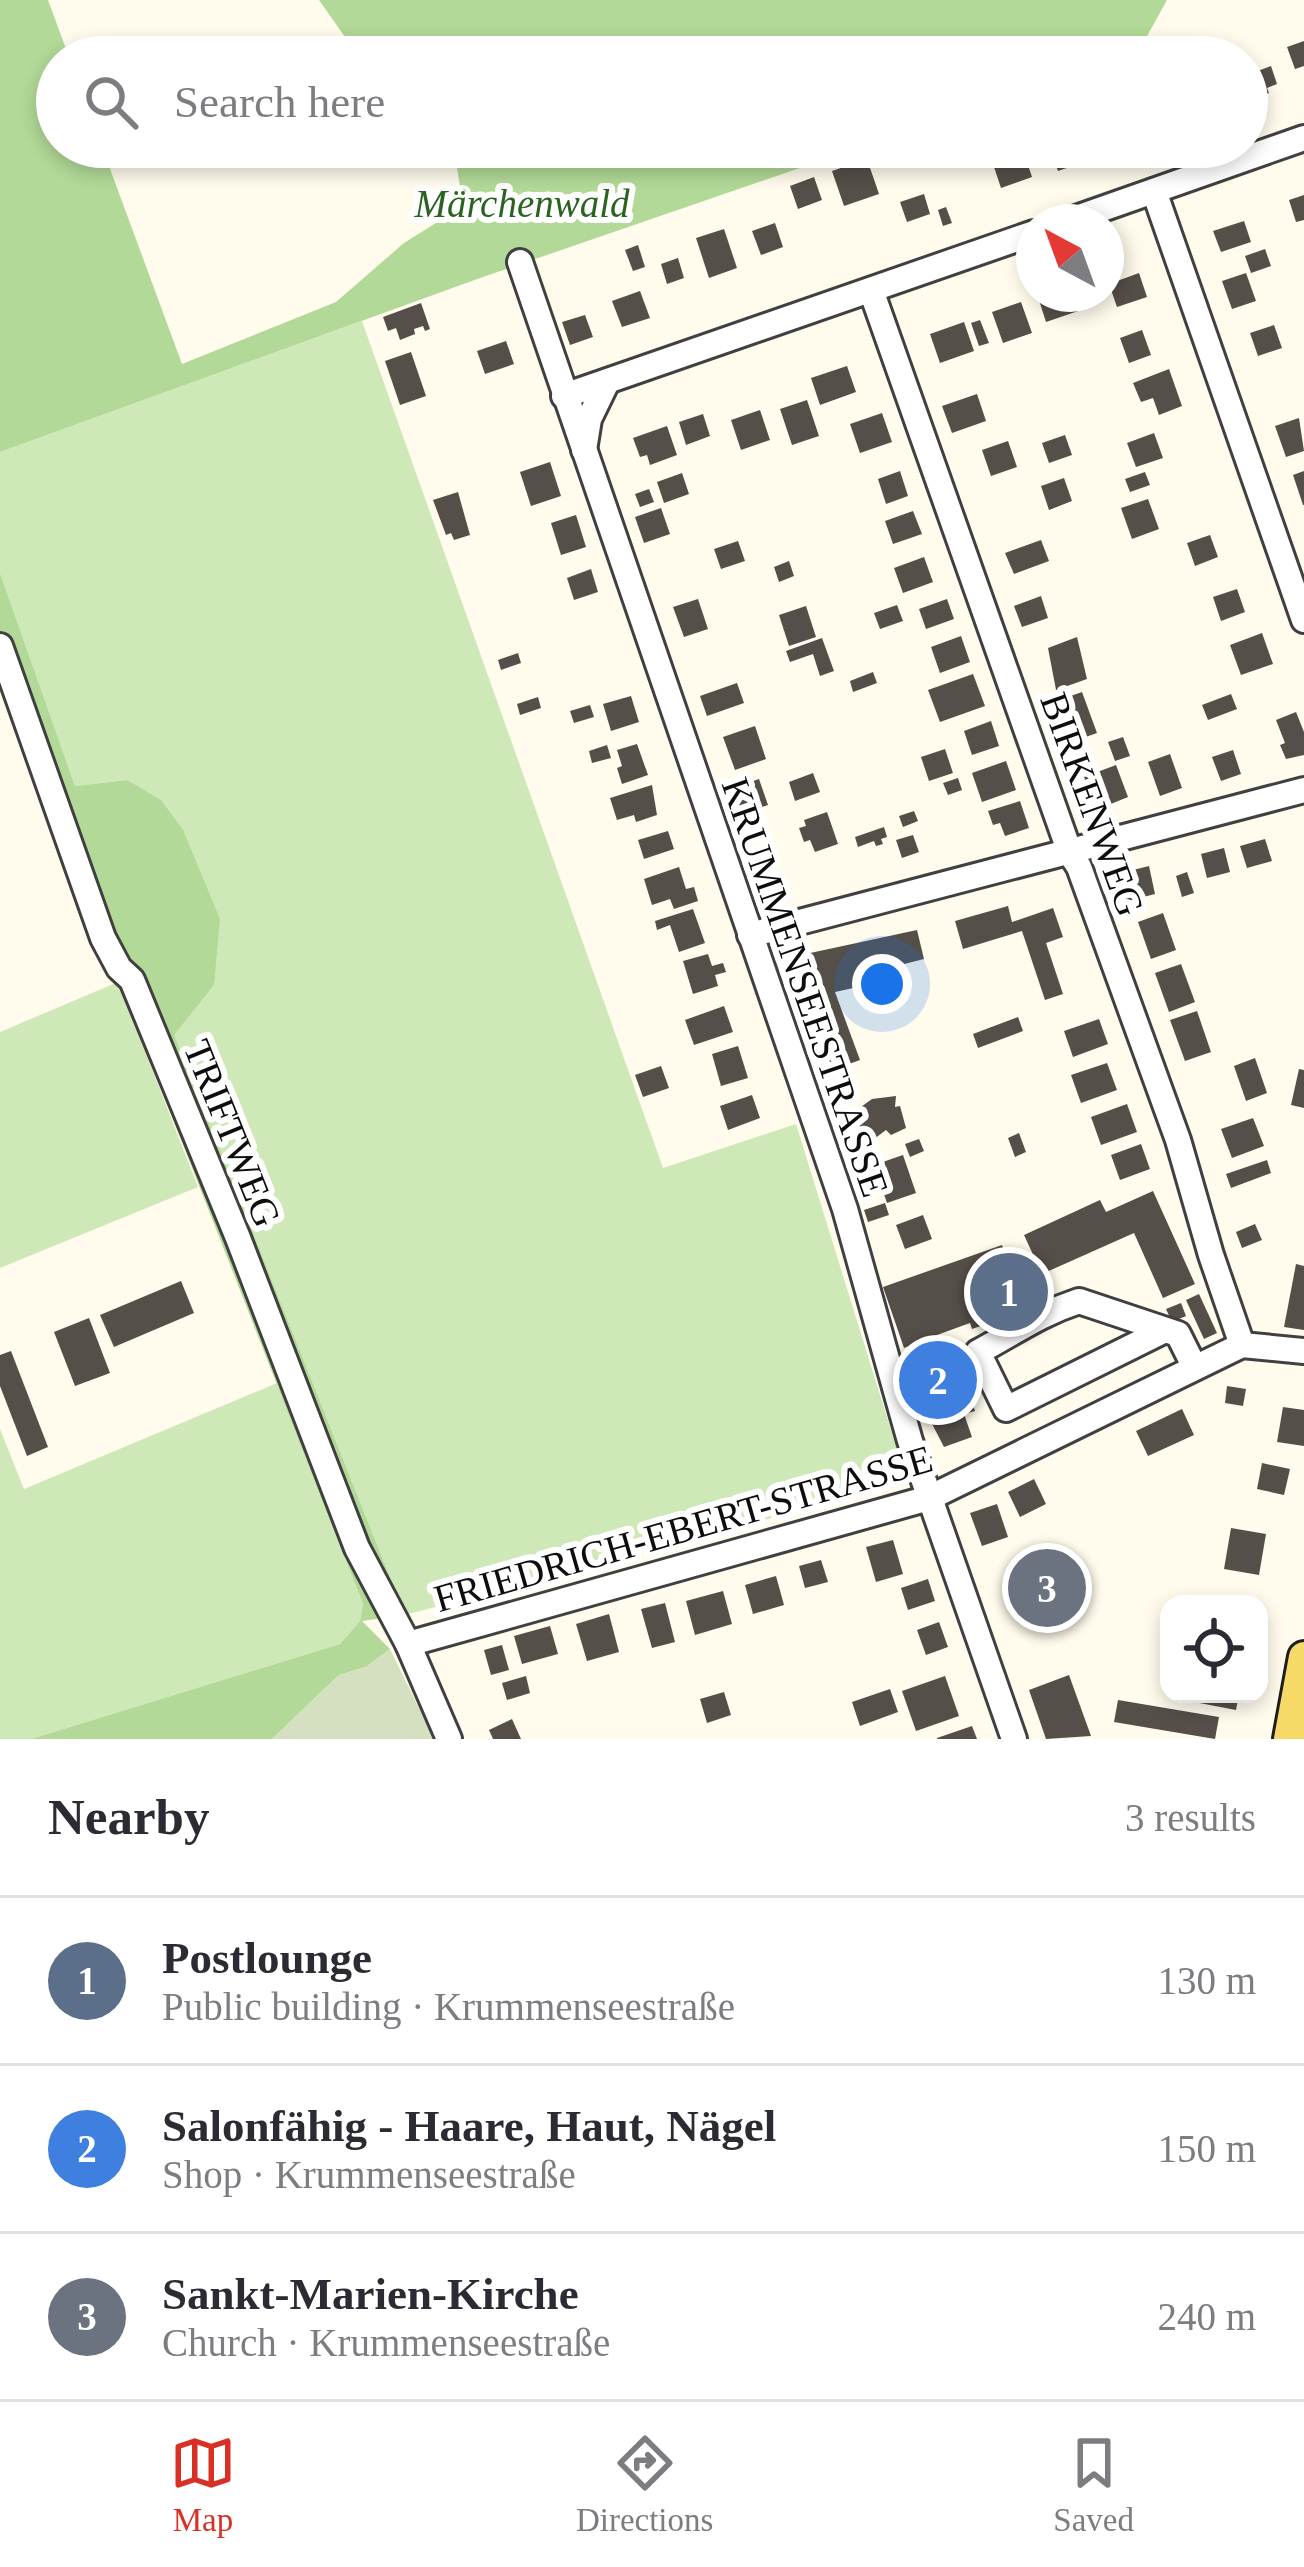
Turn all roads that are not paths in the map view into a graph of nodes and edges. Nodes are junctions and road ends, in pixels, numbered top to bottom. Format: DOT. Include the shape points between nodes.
graph roads {
  1 [pos="1304,138"];
  2 [pos="1268,151"];
  3 [pos="1219,168"];
  4 [pos="1154,191"];
  5 [pos="1117,204"];
  6 [pos="1016,239"];
  7 [pos="520,262"];
  8 [pos="871,290"];
  9 [pos="607,382"];
  10 [pos="564,396"];
  11 [pos="583,452"];
  12 [pos="1304,620"];
  13 [pos="0,646"];
  14 [pos="1304,790"];
  15 [pos="1070,853"];
  16 [pos="750,935"];
  17 [pos="1165,1330"];
  18 [pos="1242,1345"];
  19 [pos="1304,1351"];
  20 [pos="1194,1366"];
  21 [pos="929,1498"];
  22 [pos="408,1644"];
  23 [pos="1304,1657"];
  24 [pos="449,1739"];
  25 [pos="1014,1739"];
  26 [pos="1288,1739"];
  1 -- 2 [label="street"];
  3 -- 4 [label="street"];
  4 -- 5 [label="street"];
  4 -- 12 [label="street"];
  6 -- 8 [label="street"];
  7 -- 10 [label="street, KRUMMENSEESTRASSE"];
  8 -- 9 [label="street"];
  8 -- 15 [label="street, BIRKENWEG"];
  9 -- 10 [label="street"];
  9 -- 11 [label="street"];
  10 -- 11 [label="street, KRUMMENSEESTRASSE"];
  11 -- 16 [label="street, KRUMMENSEESTRASSE"];
  13 -- 22 [label="street, TRIFTWEG" via="103,938 132,980 357,1548"];
  14 -- 15 [label="street"];
  15 -- 16 [label="street"];
  15 -- 18 [label="street, BIRKENWEG" via="1178,1140"];
  16 -- 21 [label="street, KRUMMENSEESTRASSE" via="845,1209"];
  17 -- 17 [label="street" via="1079,1301 978,1352 1006,1409"];
  17 -- 20 [label="street" via="1178,1334"];
  18 -- 19 [label="street, FRIEDRICH-EBERT-STRASSE"];
  18 -- 20 [label="street, FRIEDRICH-EBERT-STRASSE"];
  20 -- 21 [label="street, FRIEDRICH-EBERT-STRASSE"];
  21 -- 22 [label="street, FRIEDRICH-EBERT-STRASSE"];
  21 -- 25 [label="street, KRUMMENSEESTRASSE"];
  22 -- 24 [label="street, TRIFTWEG"];
  23 -- 26 [label="main road"];
}
